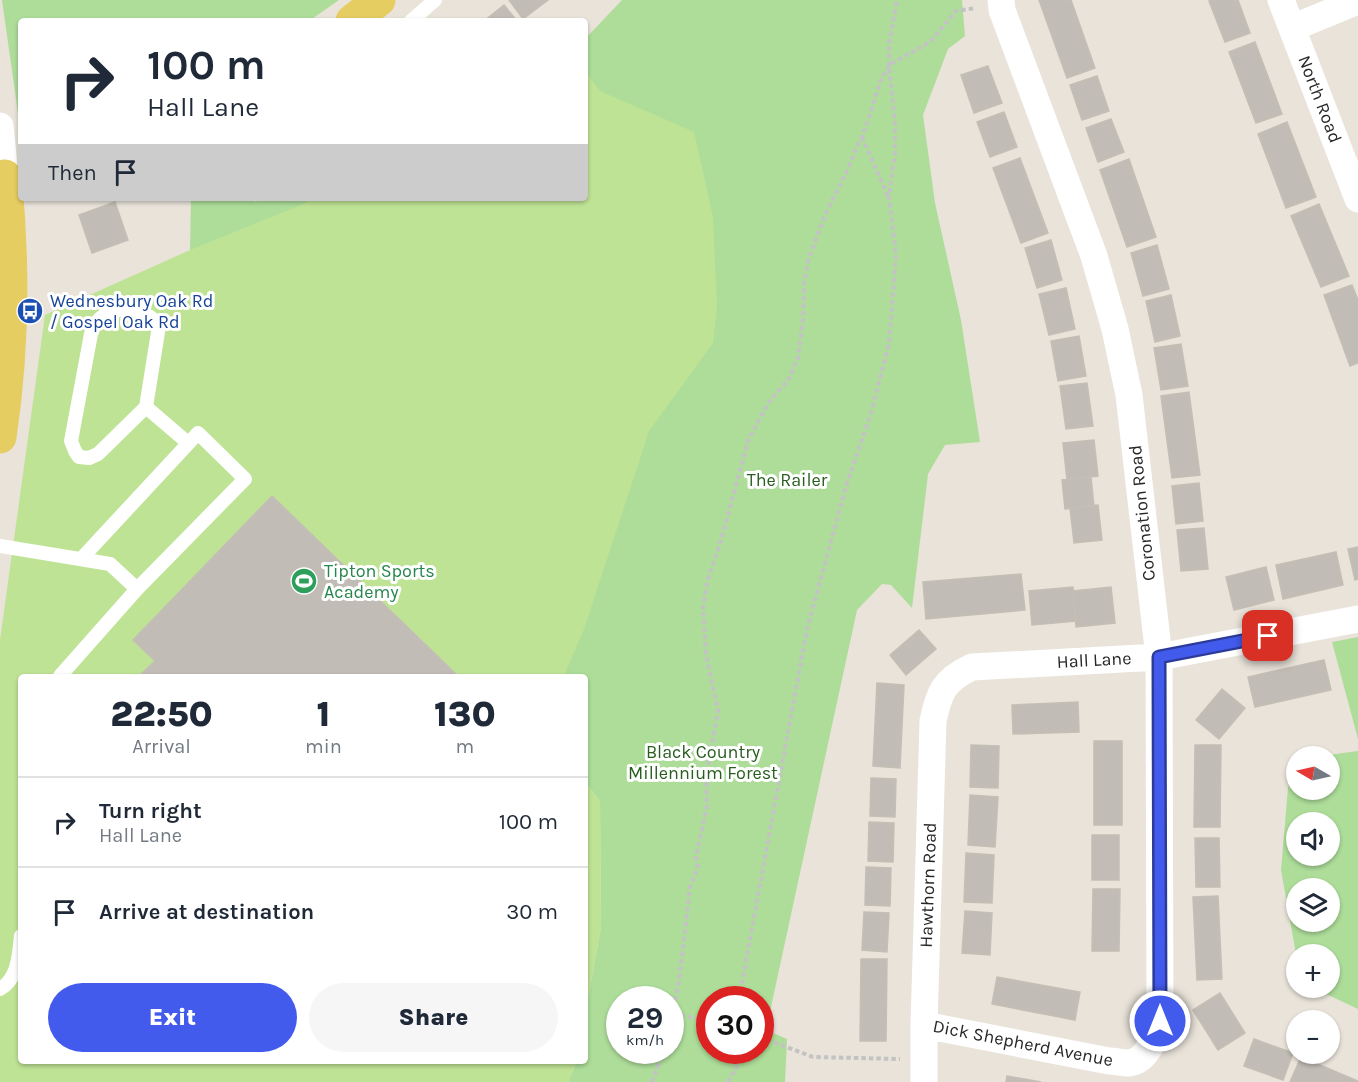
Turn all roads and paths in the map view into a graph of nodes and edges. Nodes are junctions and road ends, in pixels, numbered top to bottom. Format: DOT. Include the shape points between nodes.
graph roads {
  1 [pos="379,0"];
  2 [pos="435,0"];
  3 [pos="897,0"];
  4 [pos="1281,0"];
  5 [pos="1358,1"];
  6 [pos="1002,5"];
  7 [pos="356,18"];
  8 [pos="414,18"];
  9 [pos="1292,28"];
  10 [pos="889,65"];
  11 [pos="0,126"];
  12 [pos="861,136"];
  13 [pos="9,174"];
  14 [pos="889,197"];
  15 [pos="1358,199"];
  16 [pos="146,407"];
  17 [pos="0,437"];
  18 [pos="188,443"];
  19 [pos="0,546"];
  20 [pos="81,559"];
  21 [pos="137,589"];
  22 [pos="1358,619"];
  23 [pos="1159,657"];
  24 [pos="62,674"];
  25 [pos="942,689"];
  26 [pos="18,961"];
  27 [pos="677,986"];
  28 [pos="741,986"];
  29 [pos="0,989"];
  30 [pos="924,1025"];
  31 [pos="774,1042"];
  32 [pos="1151,1045"];
  33 [pos="659,1064"];
  34 [pos="738,1064"];
  35 [pos="924,1071"];
  36 [pos="652,1082"];
  37 [pos="728,1082"];
  1 -- 7 [label="main road"];
  2 -- 8 [label="lane"];
  3 -- 10 [label="path"];
  4 -- 9 [label="street, North Road"];
  5 -- 9 [label="street"];
  6 -- 10 [label="path" via="956,11 930,42"];
  6 -- 23 [label="street, Coronation Road" via="1094,256 1115,329 1129,395"];
  9 -- 15 [label="street, North Road"];
  10 -- 12 [label="path"];
  10 -- 14 [label="path" via="895,153"];
  11 -- 13 [label="street"];
  12 -- 14 [label="path"];
  12 -- 27 [label="path" via="809,258 798,358 748,441 708,579 703,607 706,654 718,711"];
  13 -- 17 [label="main road" via="12,322"];
  14 -- 28 [label="path" via="896,255 889,343 807,629"];
  16 -- 16 [label="lane" via="98,454 79,457 71,441 87,349 100,316 127,309 154,318 159,326"];
  16 -- 18 [label="lane"];
  18 -- 20 [label="lane"];
  18 -- 21 [label="lane" via="198,433 245,479"];
  19 -- 20 [label="lane"];
  20 -- 21 [label="lane" via="110,564"];
  21 -- 24 [label="lane"];
  22 -- 23 [label="street, Hall Lane"];
  23 -- 25 [label="street, Hall Lane" via="972,667 955,675"];
  23 -- 32 [label="street, Coronation Road" via="1160,1021"];
  25 -- 30 [label="street, Hawthorn Road" via="933,721"];
  26 -- 29 [label="lane" via="12,979"];
  30 -- 32 [label="street, Dick Shepherd Avenue" via="1131,1063"];
  30 -- 35 [label="street, Hawthorn Road"];
  31 -- 35 [label="path" via="813,1057"];
  33 -- 36 [label="path"];
  34 -- 37 [label="path"];
}
